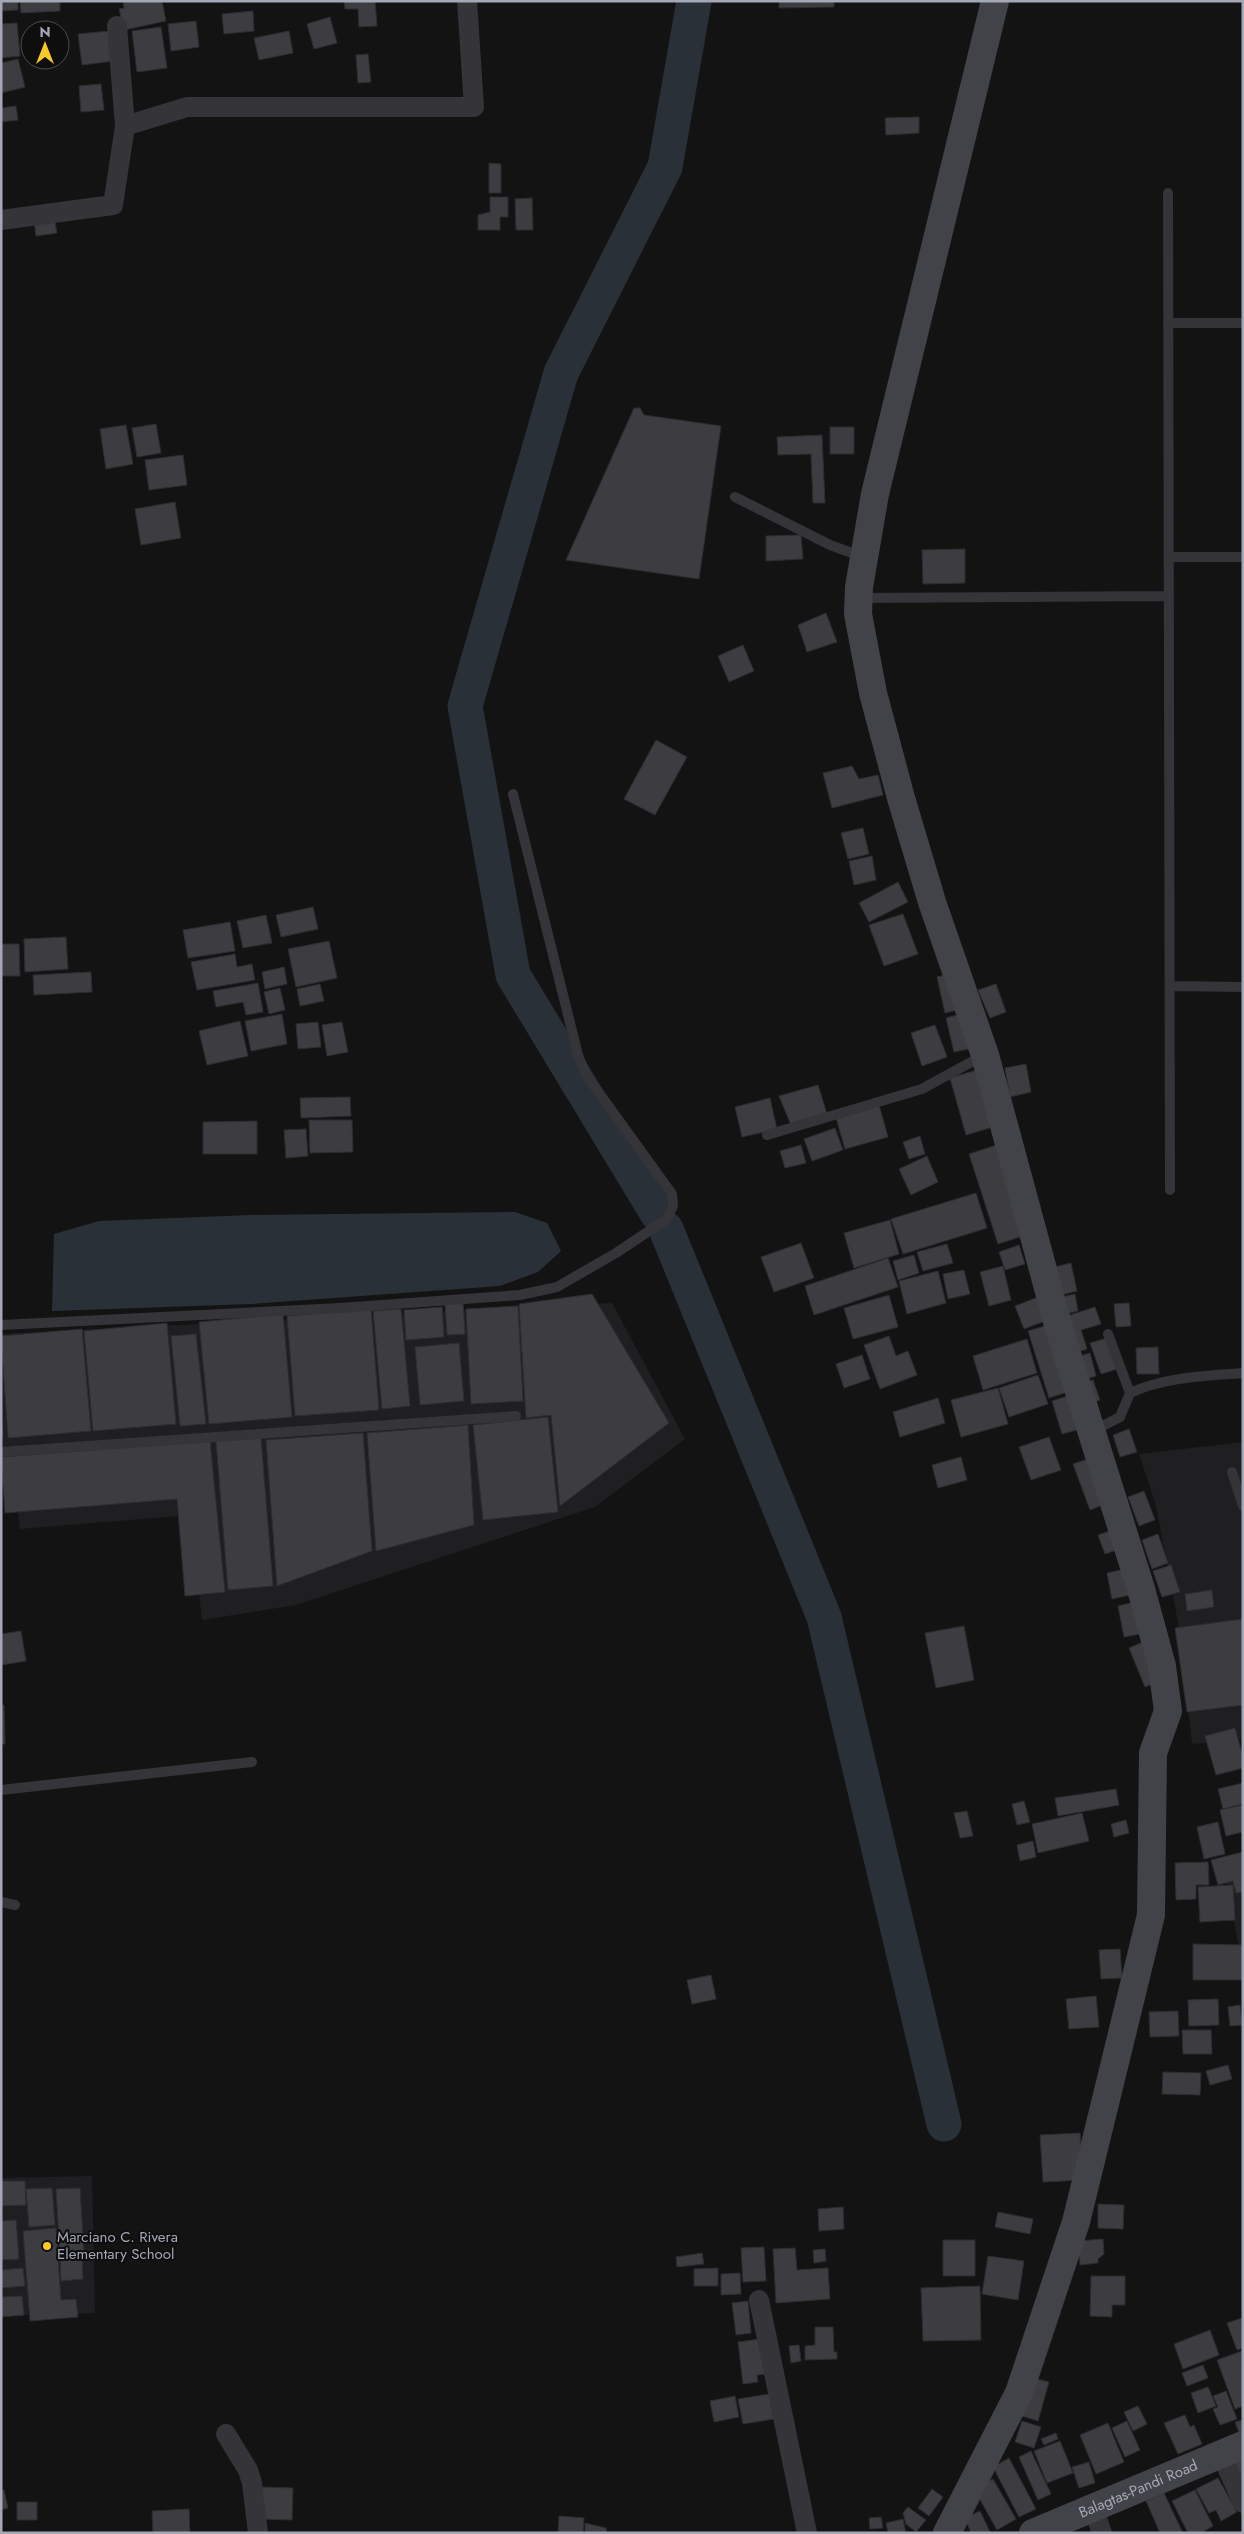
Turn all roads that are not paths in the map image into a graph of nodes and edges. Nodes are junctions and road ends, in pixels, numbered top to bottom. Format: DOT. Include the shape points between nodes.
graph roads {
  1 [pos="467,1"];
  2 [pos="995,1"];
  3 [pos="117,26"];
  4 [pos="125,126"];
  5 [pos="1168,193"];
  6 [pos="1,220"];
  7 [pos="1168,323"];
  8 [pos="1243,323"];
  9 [pos="736,497"];
  10 [pos="1168,557"];
  11 [pos="1243,557"];
  12 [pos="864,558"];
  13 [pos="1168,596"];
  14 [pos="858,598"];
  15 [pos="514,794"];
  16 [pos="1170,986"];
  17 [pos="1243,987"];
  18 [pos="985,1054"];
  19 [pos="767,1135"];
  20 [pos="1170,1190"];
  21 [pos="1,1325"];
  22 [pos="1108,1334"];
  23 [pos="1243,1374"];
  24 [pos="1130,1393"];
  25 [pos="516,1416"];
  26 [pos="1092,1432"];
  27 [pos="1,1452"];
  28 [pos="1232,1472"];
  29 [pos="1243,1506"];
  30 [pos="252,1762"];
  31 [pos="1,1790"];
  32 [pos="1,1902"];
  33 [pos="15,1906"];
  34 [pos="759,2300"];
  35 [pos="226,2434"];
  36 [pos="1232,2450"];
  37 [pos="1243,2503"];
  38 [pos="1093,2508"];
  39 [pos="258,2533"];
  40 [pos="806,2533"];
  41 [pos="947,2533"];
  42 [pos="1032,2533"];
  43 [pos="1102,2533"];
  1 -- 4 [label="street" via="474,107 187,107"];
  2 -- 12 [label="street" via="875,494"];
  3 -- 4 [label="street"];
  4 -- 6 [label="street" via="113,205"];
  5 -- 7 [label="lane"];
  7 -- 8 [label="lane"];
  7 -- 10 [label="lane"];
  9 -- 12 [label="lane" via="830,545"];
  10 -- 11 [label="lane"];
  10 -- 13 [label="lane"];
  12 -- 14 [label="street"];
  13 -- 14 [label="lane"];
  13 -- 16 [label="lane"];
  14 -- 18 [label="street" via="873,693 901,798 932,902"];
  15 -- 21 [label="lane" via="578,1055 586,1075 672,1194 673,1206 667,1219 558,1286 520,1296"];
  16 -- 17 [label="lane"];
  16 -- 20 [label="lane"];
  18 -- 19 [label="lane" via="922,1089"];
  18 -- 26 [label="street" via="1058,1325"];
  22 -- 24 [label="lane"];
  23 -- 24 [label="lane" via="1194,1376"];
  24 -- 26 [label="lane" via="1120,1417"];
  25 -- 27 [label="lane"];
  26 -- 41 [label="street" via="1162,1666 1168,1711 1153,1753 1151,1915 1074,2231 1019,2394"];
  28 -- 29 [label="lane"];
  30 -- 31 [label="lane"];
  32 -- 33 [label="lane"];
  34 -- 40 [label="street"];
  35 -- 39 [label="street" via="248,2470"];
  36 -- 37 [label="street"];
  36 -- 38 [label="street, Balagtas-Pandi Road"];
  38 -- 42 [label="street, Balagtas-Pandi Road"];
  38 -- 43 [label="street"];
}
